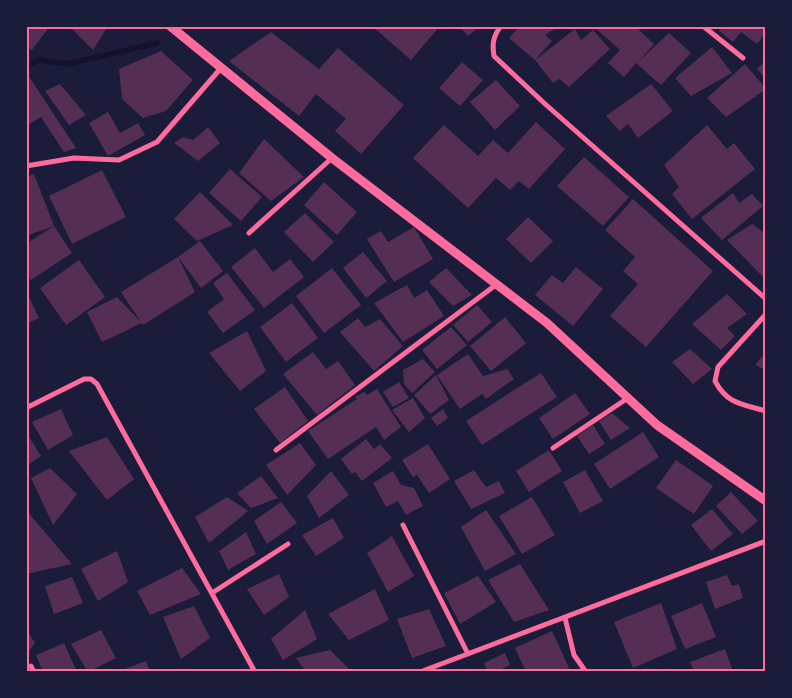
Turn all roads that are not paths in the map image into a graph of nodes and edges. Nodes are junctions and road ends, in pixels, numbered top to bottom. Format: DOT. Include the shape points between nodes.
graph roads {
  1 [pos="170,26"];
  2 [pos="501,26"];
  3 [pos="703,26"];
  4 [pos="743,58"];
  5 [pos="222,67"];
  6 [pos="332,158"];
  7 [pos="26,166"];
  8 [pos="249,234"];
  9 [pos="497,284"];
  10 [pos="766,299"];
  11 [pos="766,314"];
  12 [pos="628,398"];
  13 [pos="26,408"];
  14 [pos="766,411"];
  15 [pos="553,448"];
  16 [pos="276,450"];
  17 [pos="766,501"];
  18 [pos="403,525"];
  19 [pos="766,540"];
  20 [pos="288,544"];
  21 [pos="212,593"];
  22 [pos="565,618"];
  23 [pos="468,654"];
  24 [pos="255,672"];
  25 [pos="420,672"];
  26 [pos="586,672"];
  1 -- 5 [label="street"];
  2 -- 10 [label="street" via="494,36 494,56"];
  3 -- 4 [label="street"];
  5 -- 6 [label="street"];
  5 -- 7 [label="street" via="156,142 118,160 74,158"];
  6 -- 8 [label="street"];
  6 -- 9 [label="street"];
  9 -- 12 [label="street" via="547,323"];
  9 -- 16 [label="street"];
  11 -- 14 [label="street" via="718,367 715,381 730,401"];
  12 -- 15 [label="street"];
  12 -- 17 [label="street" via="657,425"];
  13 -- 21 [label="street" via="84,379 91,379 97,384"];
  18 -- 23 [label="street"];
  19 -- 22 [label="street"];
  20 -- 21 [label="street"];
  21 -- 24 [label="street"];
  22 -- 23 [label="street"];
  22 -- 26 [label="street" via="574,655"];
  23 -- 25 [label="street"];
}
